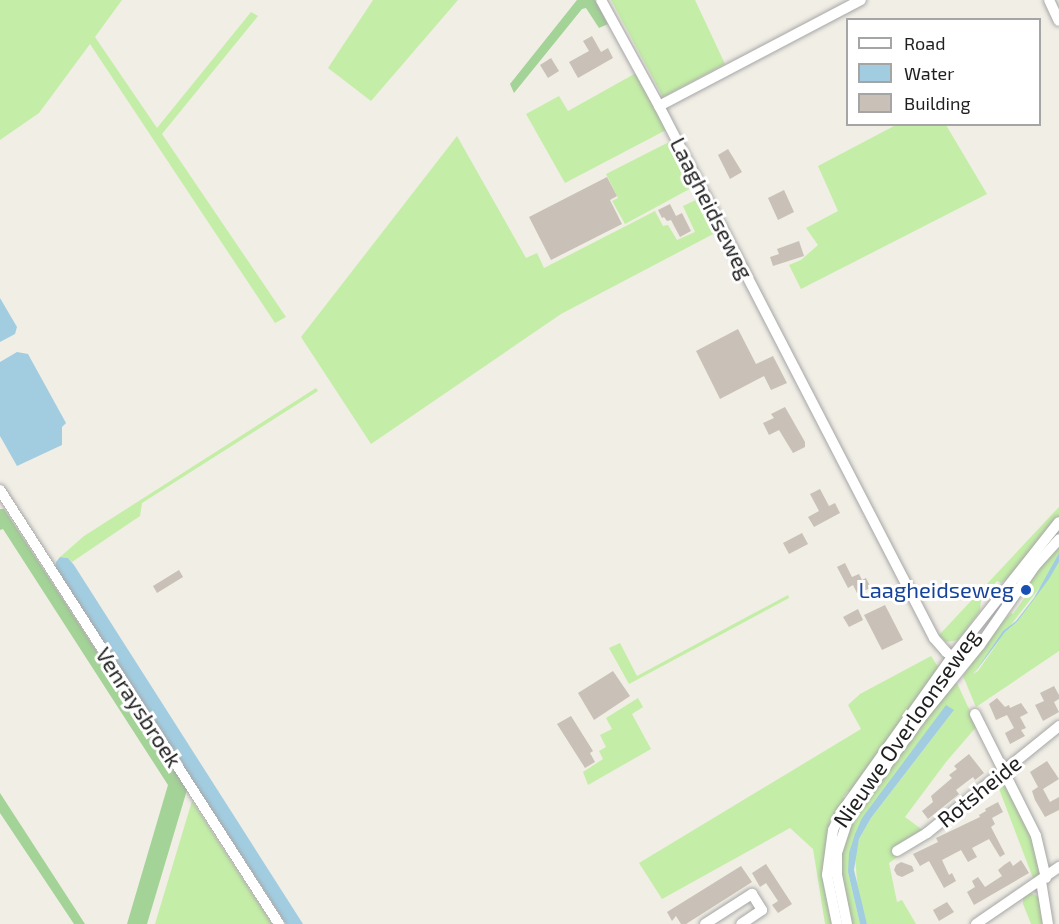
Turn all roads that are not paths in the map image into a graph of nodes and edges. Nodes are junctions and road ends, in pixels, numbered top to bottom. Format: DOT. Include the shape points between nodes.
graph roads {
  1 [pos="601,0"];
  2 [pos="861,0"];
  3 [pos="1048,0"];
  4 [pos="1059,21"];
  5 [pos="659,106"];
  6 [pos="0,490"];
  7 [pos="1059,522"];
  8 [pos="1059,539"];
  9 [pos="952,657"];
  10 [pos="963,664"];
  11 [pos="975,714"];
  12 [pos="1059,726"];
  13 [pos="1005,770"];
  14 [pos="897,851"];
  15 [pos="1059,867"];
  16 [pos="1043,880"];
  17 [pos="279,924"];
  18 [pos="705,924"];
  19 [pos="741,924"];
  20 [pos="837,924"];
  21 [pos="847,924"];
  22 [pos="976,924"];
  23 [pos="1048,924"];
  1 -- 5 [label="street, Laagheidseweg"];
  2 -- 5 [label="street"];
  3 -- 4 [label="street"];
  5 -- 9 [label="street, Laagheidseweg" via="934,638"];
  6 -- 17 [label="street, Venraysbroek"];
  7 -- 9 [label="street, Nieuwe Overloonseweg"];
  8 -- 10 [label="street, Nieuwe Overloonseweg"];
  9 -- 10 [label="street, Laagheidseweg"];
  9 -- 20 [label="street, Nieuwe Overloonseweg" via="853,795 833,830 827,875"];
  10 -- 21 [label="street, Nieuwe Overloonseweg" via="849,817 837,853 837,875"];
  11 -- 13 [label="street"];
  12 -- 13 [label="street, Rotsheide"];
  13 -- 14 [label="street, Rotsheide" via="927,833"];
  13 -- 16 [label="street" via="1036,836"];
  15 -- 16 [label="street"];
  16 -- 22 [label="street"];
  16 -- 23 [label="street"];
  18 -- 19 [label="street" via="752,894 762,910"];
}
